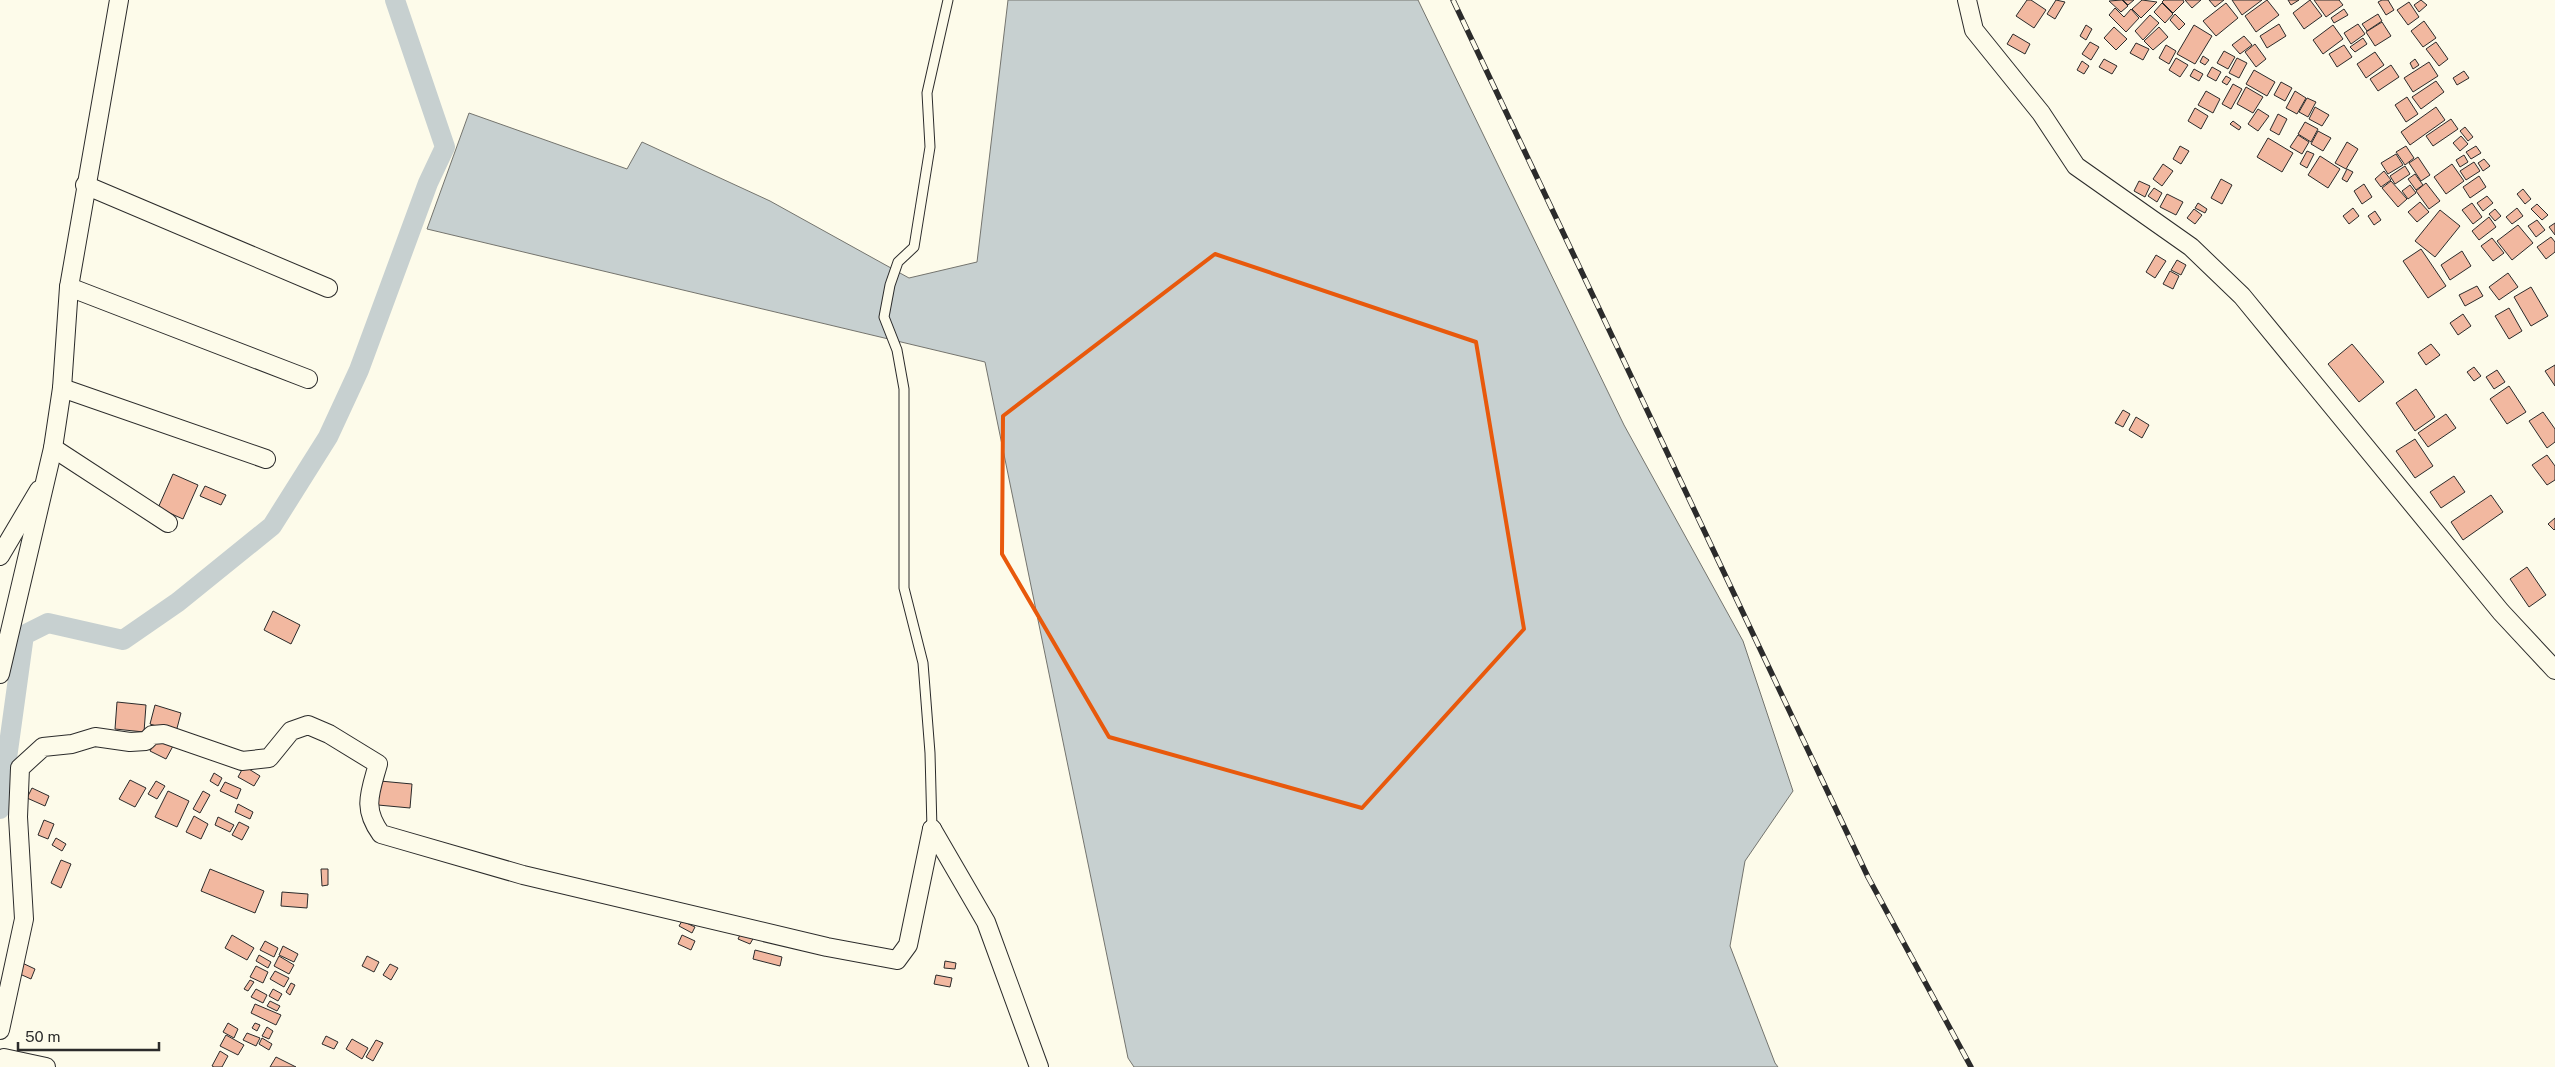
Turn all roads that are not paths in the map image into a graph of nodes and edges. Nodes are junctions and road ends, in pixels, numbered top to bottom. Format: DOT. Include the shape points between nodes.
graph roads {
  1 [pos="120,0"];
  2 [pos="948,0"];
  3 [pos="1966,0"];
  4 [pos="85,185"];
  5 [pos="69,288"];
  6 [pos="328,288"];
  7 [pos="308,379"];
  8 [pos="62,388"];
  9 [pos="53,448"];
  10 [pos="266,459"];
  11 [pos="48,475"];
  12 [pos="168,523"];
  13 [pos="0,556"];
  14 [pos="2555,670"];
  15 [pos="0,674"];
  16 [pos="932,829"];
  17 [pos="0,1030"];
  18 [pos="0,1061"];
  19 [pos="46,1067"];
  20 [pos="1039,1067"];
  1 -- 4 [label="street"];
  2 -- 16 [label="lane" via="927,93 930,147 914,246 898,262 884,318 897,350 904,389 904,588 923,663"];
  3 -- 14 [label="street" via="1974,30 2041,113 2076,166 2191,247 2242,296 2501,612"];
  4 -- 5 [label="street"];
  4 -- 6 [label="street"];
  5 -- 7 [label="street"];
  5 -- 8 [label="street"];
  8 -- 9 [label="street"];
  8 -- 10 [label="street"];
  9 -- 11 [label="street"];
  9 -- 12 [label="street"];
  11 -- 13 [label="street"];
  11 -- 15 [label="street"];
  16 -- 17 [label="street" via="908,945 896,960 523,874 381,834 370,819 369,795 378,764 329,734 308,726 291,731 269,758 242,760 164,734 152,734 146,740 130,742 95,737 72,744 44,746 20,768 18,817 24,919"];
  16 -- 20 [label="street" via="986,922"];
  18 -- 19 [label="street" via="4,1058"];
}
